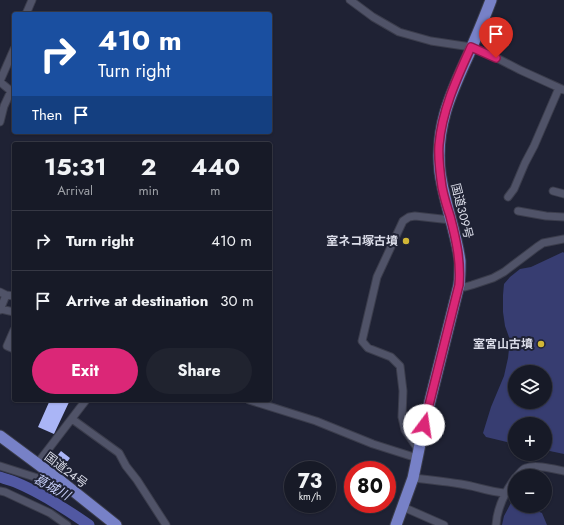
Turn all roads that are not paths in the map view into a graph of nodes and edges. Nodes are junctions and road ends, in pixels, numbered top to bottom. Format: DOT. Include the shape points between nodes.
graph roads {
  1 [pos="32,0"];
  2 [pos="350,0"];
  3 [pos="491,0"];
  4 [pos="27,12"];
  5 [pos="471,47"];
  6 [pos="12,54"];
  7 [pos="0,81"];
  8 [pos="562,89"];
  9 [pos="0,122"];
  10 [pos="553,191"];
  11 [pos="564,194"];
  12 [pos="508,197"];
  13 [pos="518,211"];
  14 [pos="564,217"];
  15 [pos="451,220"];
  16 [pos="564,239"];
  17 [pos="459,285"];
  18 [pos="3,294"];
  19 [pos="0,310"];
  20 [pos="12,312"];
  21 [pos="12,335"];
  22 [pos="12,348"];
  23 [pos="85,402"];
  24 [pos="255,402"];
  25 [pos="72,419"];
  26 [pos="0,436"];
  27 [pos="418,454"];
  28 [pos="37,464"];
  29 [pos="0,466"];
  30 [pos="524,469"];
  31 [pos="552,469"];
  32 [pos="552,469"];
  33 [pos="564,471"];
  34 [pos="413,478"];
  35 [pos="62,482"];
  36 [pos="508,488"];
  37 [pos="0,491"];
  38 [pos="504,494"];
  39 [pos="403,507"];
  40 [pos="426,522"];
  41 [pos="67,525"];
  42 [pos="116,525"];
  43 [pos="166,525"];
  44 [pos="396,525"];
  45 [pos="444,525"];
  46 [pos="496,525"];
  1 -- 4 [label="street"];
  2 -- 5 [label="street" via="399,32 431,41"];
  3 -- 5 [label="highway, 国道309号"];
  5 -- 8 [label="street"];
  5 -- 15 [label="highway, 国道309号" via="447,105 439,145 442,188"];
  6 -- 7 [label="street"];
  7 -- 9 [label="street" via="11,91"];
  8 -- 12 [label="street"];
  10 -- 11 [label="street"];
  13 -- 14 [label="street"];
  15 -- 17 [label="highway, 国道309号" via="460,262"];
  15 -- 27 [label="street" via="415,216 403,221 377,277 362,341 368,348 391,357 400,366 402,416 405,430"];
  16 -- 17 [label="street" via="543,243 493,278 465,287"];
  17 -- 27 [label="highway, 国道309号"];
  18 -- 19 [label="street"];
  19 -- 20 [label="street"];
  21 -- 22 [label="street" via="7,346"];
  23 -- 25 [label="street"];
  24 -- 27 [label="street" via="316,421 373,444"];
  25 -- 28 [label="street"];
  25 -- 43 [label="street" via="119,453"];
  26 -- 28 [label="highway, 国道24号"];
  27 -- 34 [label="highway, 国道309号"];
  28 -- 35 [label="highway, 国道24号"];
  29 -- 35 [label="street" via="46,481"];
  30 -- 31 [label="street" via="534,466"];
  32 -- 33 [label="street"];
  34 -- 38 [label="street" via="471,486"];
  34 -- 39 [label="highway, 国道309号"];
  35 -- 42 [label="highway, 国道24号"];
  36 -- 38 [label="street"];
  37 -- 41 [label="street" via="50,512"];
  38 -- 46 [label="street"];
  39 -- 40 [label="street"];
  39 -- 44 [label="highway, 国道309号"];
  40 -- 45 [label="street"];
}
